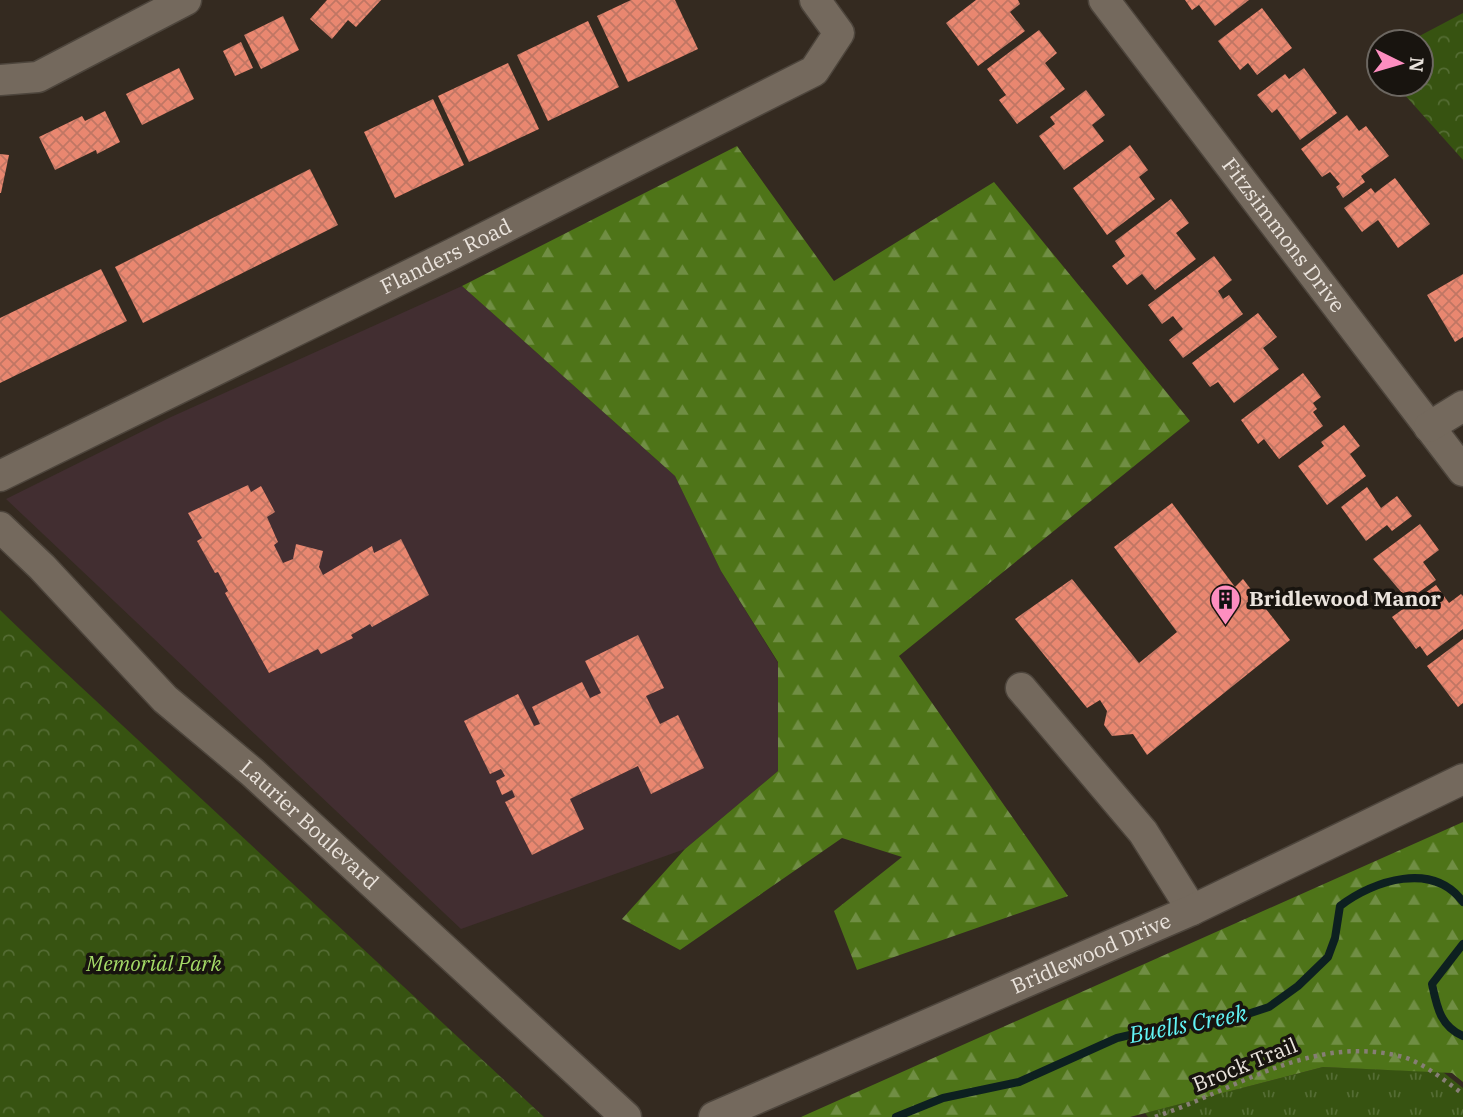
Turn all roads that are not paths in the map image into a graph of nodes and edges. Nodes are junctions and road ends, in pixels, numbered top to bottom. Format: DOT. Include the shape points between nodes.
graph roads {
  1 [pos="186,0"];
  2 [pos="815,0"];
  3 [pos="1104,0"];
  4 [pos="0,80"];
  5 [pos="1463,406"];
  6 [pos="1429,427"];
  7 [pos="1463,471"];
  8 [pos="0,476"];
  9 [pos="0,527"];
  10 [pos="1021,688"];
  11 [pos="1463,779"];
  12 [pos="1192,910"];
  13 [pos="626,1117"];
  14 [pos="714,1117"];
  1 -- 4 [label="street" via="38,77"];
  2 -- 8 [label="street, Flanders Road" via="839,33 814,71"];
  3 -- 6 [label="street, Fitzsimmons Drive"];
  5 -- 6 [label="street"];
  6 -- 7 [label="street, Fitzsimmons Drive"];
  9 -- 13 [label="street, Laurier Boulevard" via="165,699 252,772"];
  10 -- 12 [label="street" via="1143,832"];
  11 -- 12 [label="street, Bridlewood Drive"];
  12 -- 14 [label="street, Bridlewood Drive"];
}
